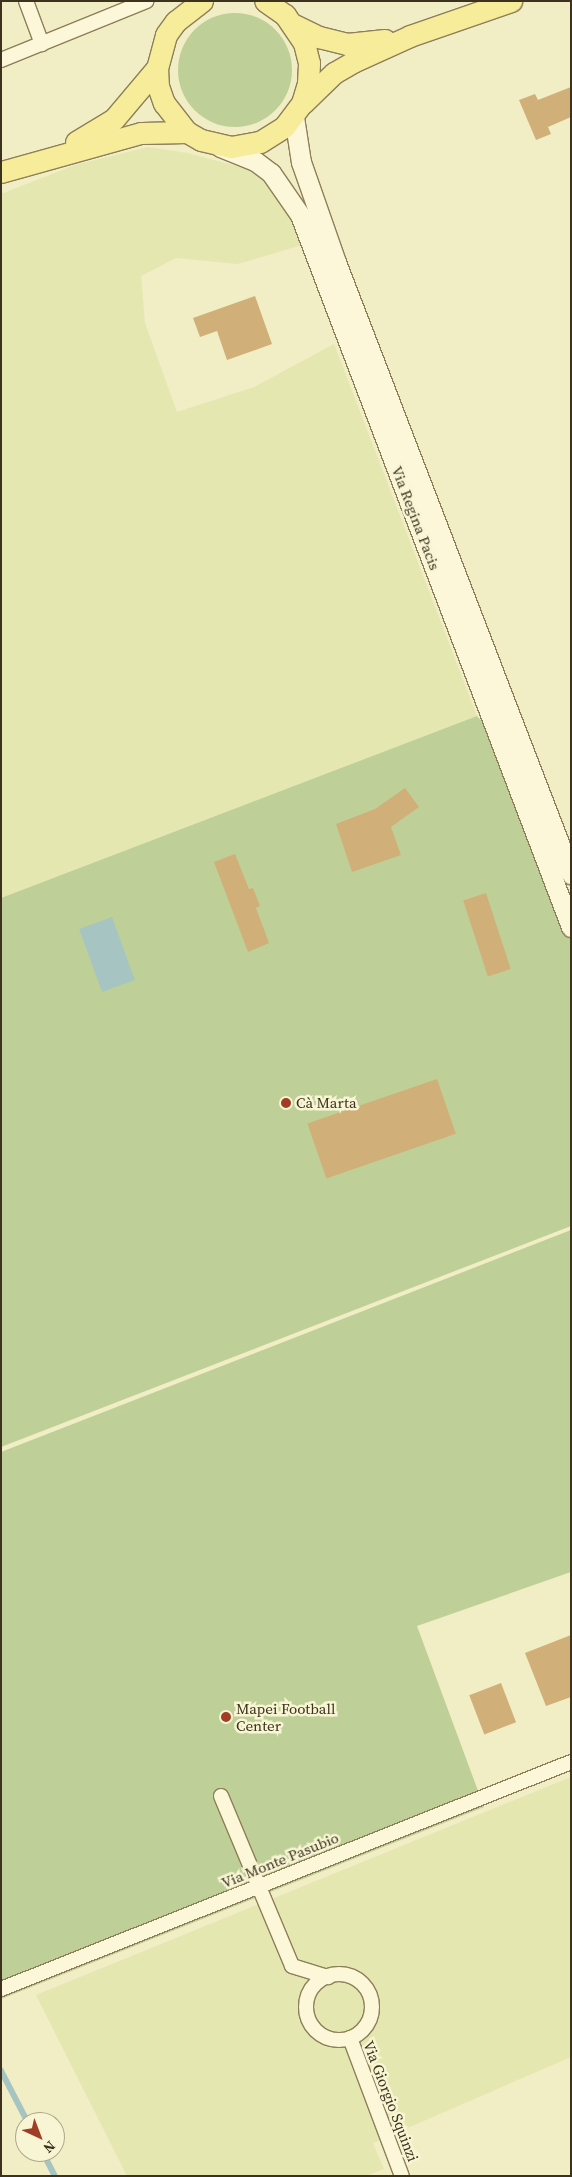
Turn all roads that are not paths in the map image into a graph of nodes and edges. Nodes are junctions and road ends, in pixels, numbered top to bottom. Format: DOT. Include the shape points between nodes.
graph roads {
  1 [pos="26,1"];
  2 [pos="146,1"];
  3 [pos="265,1"];
  4 [pos="511,1"];
  5 [pos="194,4"];
  6 [pos="294,25"];
  7 [pos="410,36"];
  8 [pos="42,44"];
  9 [pos="1,60"];
  10 [pos="157,68"];
  11 [pos="298,110"];
  12 [pos="187,132"];
  13 [pos="217,146"];
  14 [pos="37,160"];
  15 [pos="1,172"];
  16 [pos="571,874"];
  17 [pos="571,927"];
  18 [pos="571,1762"];
  19 [pos="221,1796"];
  20 [pos="259,1886"];
  21 [pos="328,1976"];
  22 [pos="1,1989"];
  23 [pos="350,2038"];
  24 [pos="402,2176"];
  1 -- 8 [label="street"];
  2 -- 8 [label="street"];
  3 -- 6 [label="main road"];
  4 -- 7 [label="main road"];
  5 -- 10 [label="main road" via="166,35"];
  6 -- 7 [label="main road" via="319,37 347,44"];
  6 -- 11 [label="main road" via="304,43 309,63"];
  7 -- 11 [label="main road" via="334,73"];
  8 -- 9 [label="street"];
  10 -- 12 [label="main road" via="164,104"];
  10 -- 14 [label="main road" via="114,119 96,132"];
  11 -- 13 [label="main road" via="284,127 260,142 246,146"];
  11 -- 16 [label="street, Via Regina Pacis" via="301,162 334,256"];
  12 -- 13 [label="main road"];
  12 -- 14 [label="main road" via="141,133"];
  13 -- 17 [label="street, Via Regina Pacis" via="255,161 271,173 300,215"];
  14 -- 15 [label="main road"];
  18 -- 20 [label="street, Via Monte Pasubio"];
  19 -- 20 [label="street, Via Giorgio Squinzi"];
  20 -- 21 [label="street, Via Giorgio Squinzi" via="292,1966"];
  20 -- 22 [label="street, Via Monte Pasubio"];
  21 -- 23 [label="street, Via Giorgio Squinzi" via="310,1991 307,2013 311,2024 328,2038"];
  21 -- 23 [label="street, Via Giorgio Squinzi" via="350,1976 360,1982 371,1998 372,2008 366,2026"];
  23 -- 24 [label="street, Via Giorgio Squinzi"];
}
